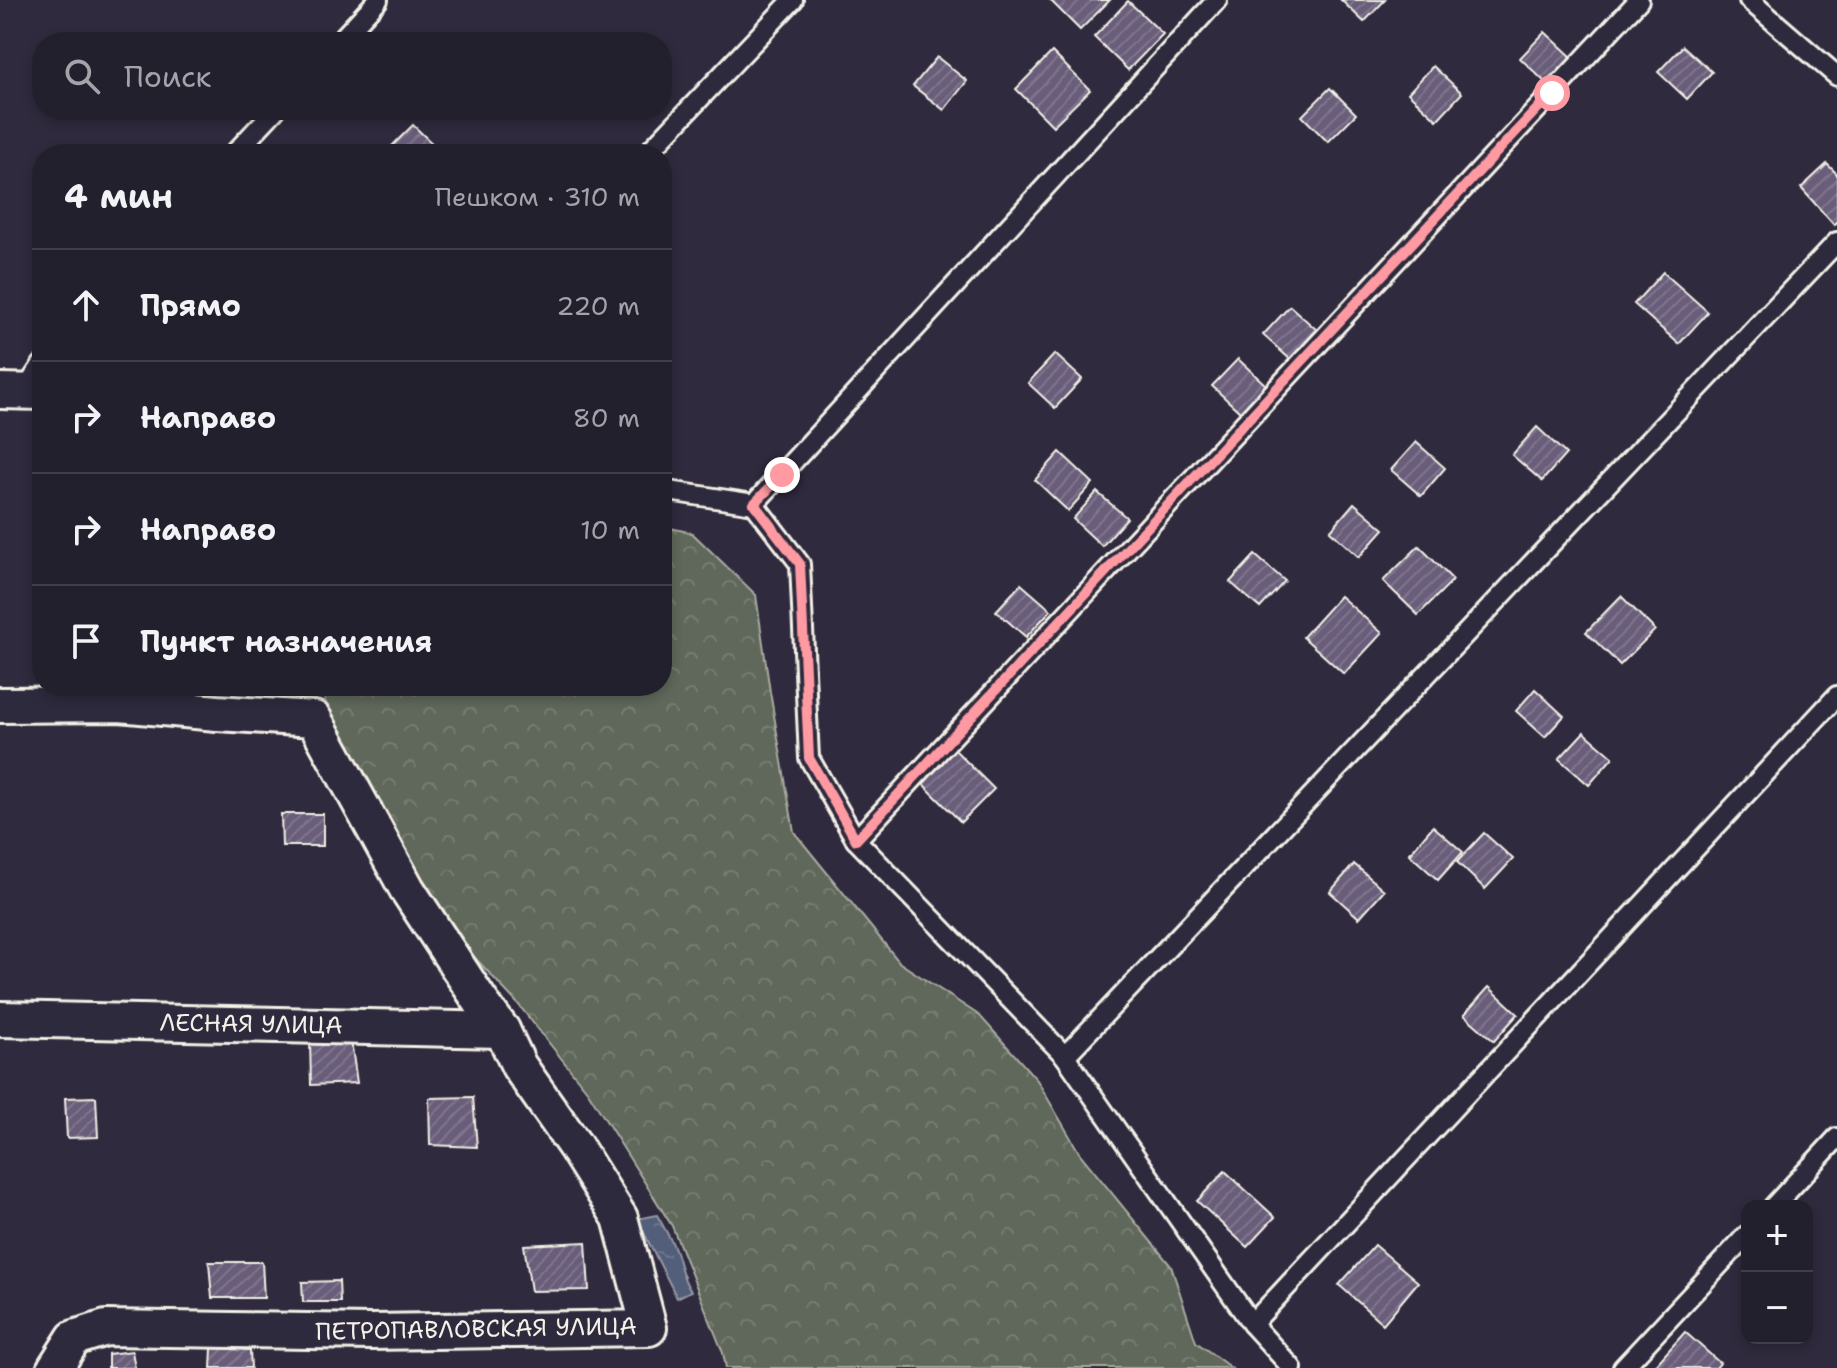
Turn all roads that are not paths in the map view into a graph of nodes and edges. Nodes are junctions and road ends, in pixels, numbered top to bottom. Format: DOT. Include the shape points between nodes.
graph roads {
  1 [pos="378,0"];
  2 [pos="793,0"];
  3 [pos="1217,0"];
  4 [pos="1639,0"];
  5 [pos="1749,0"];
  6 [pos="348,32"];
  7 [pos="1837,76"];
  8 [pos="266,120"];
  9 [pos="243,144"];
  10 [pos="656,144"];
  11 [pos="1837,242"];
  12 [pos="672,492"];
  13 [pos="754,504"];
  14 [pos="1837,696"];
  15 [pos="0,705"];
  16 [pos="856,840"];
  17 [pos="0,1019"];
  18 [pos="502,1030"];
  19 [pos="1065,1056"];
  20 [pos="1837,1138"];
  21 [pos="1780,1200"];
  22 [pos="1741,1241"];
  23 [pos="1252,1324"];
  24 [pos="55,1368"];
  25 [pos="1292,1368"];
  26 [pos="1623,1368"];
  1 -- 6 [label="lane"];
  2 -- 10 [label="lane"];
  3 -- 13 [label="lane"];
  4 -- 16 [label="lane"];
  5 -- 7 [label="lane"];
  8 -- 9 [label="lane"];
  11 -- 19 [label="lane"];
  12 -- 13 [label="lane"];
  13 -- 16 [label="lane" via="800,564 809,758"];
  14 -- 23 [label="lane"];
  15 -- 18 [label="street, ПЕТРОПАВЛОВСКАЯ УЛИЦА" via="119,704 314,719 407,889"];
  16 -- 19 [label="lane"];
  17 -- 18 [label="street, ЛЕСНАЯ УЛИЦА"];
  18 -- 24 [label="street, ПЕТРОПАВЛОВСКАЯ УЛИЦА" via="519,1066 620,1218 649,1328 106,1328 74,1338"];
  19 -- 23 [label="lane"];
  20 -- 21 [label="lane"];
  22 -- 26 [label="lane"];
  23 -- 25 [label="lane"];
}
